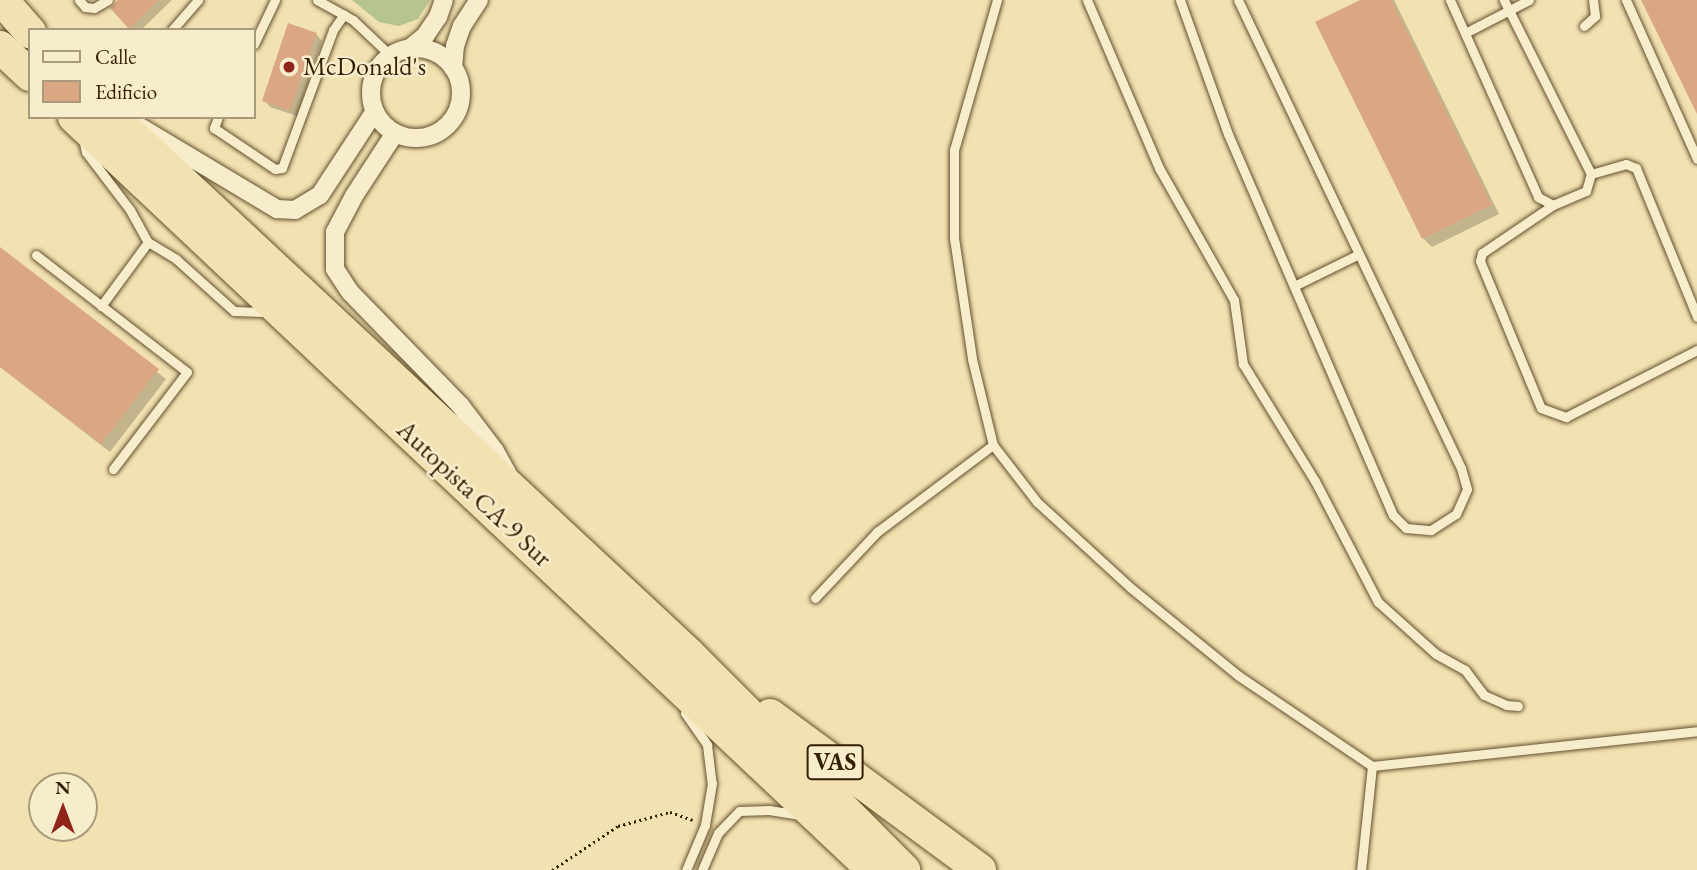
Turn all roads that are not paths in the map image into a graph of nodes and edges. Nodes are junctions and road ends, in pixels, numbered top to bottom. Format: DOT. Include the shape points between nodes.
graph roads {
  1 [pos="2,0"];
  2 [pos="79,0"];
  3 [pos="108,0"];
  4 [pos="198,0"];
  5 [pos="275,0"];
  6 [pos="317,0"];
  7 [pos="444,0"];
  8 [pos="479,0"];
  9 [pos="997,0"];
  10 [pos="1087,0"];
  11 [pos="1180,0"];
  12 [pos="1238,0"];
  13 [pos="1450,0"];
  14 [pos="1529,0"];
  15 [pos="1593,0"];
  16 [pos="1626,0"];
  17 [pos="1506,4"];
  18 [pos="0,13"];
  19 [pos="344,14"];
  20 [pos="1584,26"];
  21 [pos="177,28"];
  22 [pos="28,30"];
  23 [pos="1465,33"];
  24 [pos="28,38"];
  25 [pos="256,40"];
  26 [pos="0,47"];
  27 [pos="409,49"];
  28 [pos="391,56"];
  29 [pos="453,68"];
  30 [pos="28,73"];
  31 [pos="375,111"];
  32 [pos="115,119"];
  33 [pos="127,119"];
  34 [pos="217,119"];
  35 [pos="77,120"];
  36 [pos="395,133"];
  37 [pos="1697,159"];
  38 [pos="1591,174"];
  39 [pos="1553,205"];
  40 [pos="148,242"];
  41 [pos="1359,254"];
  42 [pos="36,255"];
  43 [pos="1294,286"];
  44 [pos="101,306"];
  45 [pos="281,312"];
  46 [pos="1697,317"];
  47 [pos="1697,350"];
  48 [pos="993,445"];
  49 [pos="113,469"];
  50 [pos="525,504"];
  51 [pos="815,598"];
  52 [pos="689,654"];
  53 [pos="1518,706"];
  54 [pos="679,707"];
  55 [pos="1697,732"];
  56 [pos="1372,766"];
  57 [pos="821,821"];
  58 [pos="1358,868"];
  59 [pos="686,870"];
  60 [pos="702,870"];
  61 [pos="873,870"];
  62 [pos="904,870"];
  63 [pos="980,870"];
  1 -- 22 [label="highway"];
  2 -- 3 [label="lane" via="94,8"];
  4 -- 21 [label="lane"];
  5 -- 25 [label="lane"];
  6 -- 19 [label="lane"];
  7 -- 27 [label="street" via="425,36"];
  8 -- 29 [label="street" via="462,26"];
  9 -- 48 [label="lane" via="954,150 954,238 972,359"];
  10 -- 53 [label="lane" via="1159,168 1234,300 1243,364 1315,481 1378,602 1436,654 1465,670 1484,695"];
  11 -- 43 [label="lane" via="1228,134"];
  12 -- 41 [label="lane"];
  13 -- 23 [label="lane"];
  14 -- 17 [label="lane"];
  15 -- 20 [label="lane" via="1595,16"];
  16 -- 37 [label="lane"];
  17 -- 23 [label="lane"];
  17 -- 38 [label="lane"];
  18 -- 24 [label="highway"];
  19 -- 28 [label="lane"];
  19 -- 34 [label="lane" via="333,30 282,168 275,169 214,128"];
  23 -- 39 [label="lane" via="1538,197"];
  26 -- 30 [label="highway"];
  27 -- 28 [label="street"];
  27 -- 29 [label="street" via="434,52"];
  28 -- 31 [label="street" via="373,80"];
  29 -- 36 [label="street" via="461,101 455,117 428,137"];
  31 -- 33 [label="street" via="320,195 295,210 276,209"];
  31 -- 36 [label="street"];
  32 -- 50 [label="highway, Autopista CA-9 Sur"];
  35 -- 40 [label="lane" via="86,152"];
  35 -- 45 [label="highway, Autopista CA-9 Sur"];
  36 -- 50 [label="street" via="335,232 335,269 359,302 460,405 495,450"];
  38 -- 39 [label="lane" via="1586,191"];
  38 -- 46 [label="lane" via="1626,164 1636,168"];
  39 -- 47 [label="lane" via="1482,253 1480,261 1541,408 1566,417"];
  40 -- 44 [label="lane"];
  40 -- 45 [label="lane" via="234,311"];
  41 -- 43 [label="lane"];
  41 -- 43 [label="lane" via="1467,489 1456,514 1431,530 1406,528 1393,515"];
  42 -- 44 [label="lane"];
  44 -- 49 [label="lane" via="187,372"];
  45 -- 57 [label="highway, Autopista CA-9 Sur" via="523,549"];
  48 -- 51 [label="lane" via="877,532"];
  48 -- 56 [label="lane" via="1037,502 1130,588 1239,676"];
  50 -- 52 [label="highway, Autopista CA-9 Sur"];
  52 -- 62 [label="highway, Autopista CA-9 Sur"];
  52 -- 63 [label="highway, VAS"];
  54 -- 59 [label="lane" via="707,745 712,783 705,825"];
  55 -- 56 [label="lane"];
  56 -- 58 [label="lane"];
  57 -- 60 [label="lane" via="769,810 739,811 718,833"];
  57 -- 61 [label="highway, Autopista CA-9 Sur"];
}
